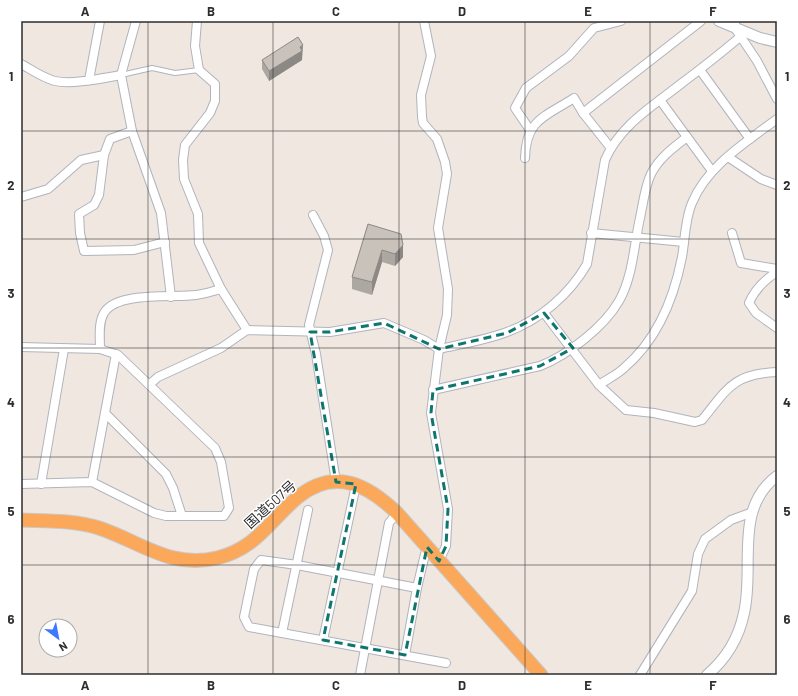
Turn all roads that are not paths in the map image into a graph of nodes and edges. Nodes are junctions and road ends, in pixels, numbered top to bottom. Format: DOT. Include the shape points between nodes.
graph roads {
  1 [pos="100,21"];
  2 [pos="136,21"];
  3 [pos="197,21"];
  4 [pos="424,21"];
  5 [pos="621,21"];
  6 [pos="701,21"];
  7 [pos="719,21"];
  8 [pos="737,29"];
  9 [pos="777,42"];
  10 [pos="21,64"];
  11 [pos="199,70"];
  12 [pos="700,70"];
  13 [pos="121,75"];
  14 [pos="89,80"];
  15 [pos="777,99"];
  16 [pos="660,100"];
  17 [pos="584,113"];
  18 [pos="777,119"];
  19 [pos="530,130"];
  20 [pos="132,131"];
  21 [pos="687,137"];
  22 [pos="750,139"];
  23 [pos="610,147"];
  24 [pos="104,155"];
  25 [pos="728,157"];
  26 [pos="525,158"];
  27 [pos="712,171"];
  28 [pos="777,185"];
  29 [pos="21,197"];
  30 [pos="313,215"];
  31 [pos="591,233"];
  32 [pos="732,233"];
  33 [pos="635,239"];
  34 [pos="165,242"];
  35 [pos="684,242"];
  36 [pos="777,270"];
  37 [pos="221,289"];
  38 [pos="171,297"];
  39 [pos="544,312"];
  40 [pos="777,328"];
  41 [pos="247,330"];
  42 [pos="310,332"];
  43 [pos="21,347"];
  44 [pos="573,348"];
  45 [pos="64,349"];
  46 [pos="439,349"];
  47 [pos="100,350"];
  48 [pos="116,354"];
  49 [pos="777,372"];
  50 [pos="150,384"];
  51 [pos="599,385"];
  52 [pos="433,390"];
  53 [pos="105,413"];
  54 [pos="777,476"];
  55 [pos="92,482"];
  56 [pos="336,482"];
  57 [pos="21,484"];
  58 [pos="41,484"];
  59 [pos="356,485"];
  60 [pos="308,510"];
  61 [pos="397,513"];
  62 [pos="750,513"];
  63 [pos="182,516"];
  64 [pos="21,520"];
  65 [pos="428,548"];
  66 [pos="439,561"];
  67 [pos="296,565"];
  68 [pos="337,574"];
  69 [pos="377,581"];
  70 [pos="417,588"];
  71 [pos="282,633"];
  72 [pos="323,640"];
  73 [pos="364,648"];
  74 [pos="405,655"];
  75 [pos="446,663"];
  76 [pos="360,675"];
  77 [pos="541,675"];
  78 [pos="640,675"];
  79 [pos="707,675"];
  1 -- 14 [label="street"];
  2 -- 13 [label="street"];
  3 -- 11 [label="street" via="195,46"];
  4 -- 46 [label="street" via="431,56 421,95 422,117 423,123 437,139 447,174 438,228 448,288 447,315"];
  5 -- 19 [label="street" via="594,28 569,56 526,88 515,108"];
  6 -- 17 [label="street"];
  7 -- 8 [label="street"];
  8 -- 9 [label="street"];
  8 -- 12 [label="street"];
  8 -- 15 [label="street"];
  10 -- 14 [label="street" via="41,76 56,81"];
  11 -- 13 [label="lane" via="175,73 152,68"];
  11 -- 37 [label="street" via="215,84 215,101 210,113 185,145 184,180 198,214 199,243"];
  12 -- 16 [label="street"];
  12 -- 22 [label="street"];
  13 -- 14 [label="street"];
  13 -- 20 [label="street"];
  16 -- 21 [label="street"];
  16 -- 23 [label="street" via="631,122"];
  17 -- 19 [label="street" via="574,98 535,123"];
  17 -- 23 [label="street"];
  18 -- 22 [label="street"];
  19 -- 26 [label="street"];
  20 -- 24 [label="street" via="110,139"];
  20 -- 34 [label="street" via="161,213"];
  21 -- 27 [label="street"];
  21 -- 33 [label="street" via="670,150 651,174"];
  22 -- 25 [label="street"];
  23 -- 31 [label="street" via="605,160"];
  24 -- 29 [label="street" via="81,160 48,189"];
  24 -- 34 [label="street" via="99,195 94,205 79,214 84,251 134,250"];
  25 -- 27 [label="street"];
  25 -- 28 [label="street" via="761,179"];
  27 -- 35 [label="street" via="691,204"];
  30 -- 42 [label="street" via="328,250 309,325"];
  31 -- 33 [label="street"];
  31 -- 39 [label="street" via="587,264 579,278"];
  32 -- 36 [label="street" via="741,263"];
  33 -- 35 [label="street"];
  33 -- 44 [label="street" via="629,275 620,300 604,320"];
  34 -- 38 [label="street"];
  35 -- 51 [label="street" via="676,284 664,316 645,345 624,368"];
  36 -- 40 [label="street" via="754,292 749,303 756,313"];
  37 -- 38 [label="street" via="197,295"];
  37 -- 41 [label="street"];
  38 -- 47 [label="street" via="134,298 118,302 104,312 100,326"];
  39 -- 44 [label="street"];
  39 -- 46 [label="street" via="506,333"];
  41 -- 42 [label="street"];
  41 -- 50 [label="street" via="221,348 158,377"];
  42 -- 46 [label="street" via="330,332 384,323"];
  42 -- 56 [label="street" via="316,354"];
  43 -- 45 [label="street"];
  44 -- 51 [label="street"];
  44 -- 52 [label="street" via="540,366"];
  45 -- 47 [label="street"];
  45 -- 58 [label="street"];
  46 -- 52 [label="street"];
  47 -- 48 [label="street"];
  48 -- 50 [label="street"];
  48 -- 53 [label="street"];
  49 -- 51 [label="street" via="750,375 737,380 702,420 696,422 626,410"];
  50 -- 63 [label="street" via="215,448 221,462 229,508 224,516"];
  52 -- 66 [label="street" via="431,413 448,509 446,546"];
  53 -- 55 [label="street"];
  53 -- 63 [label="street" via="166,474"];
  54 -- 62 [label="street" via="757,498"];
  55 -- 58 [label="street"];
  55 -- 63 [label="street" via="154,513"];
  56 -- 59 [label="highway, 国道507号"];
  56 -- 64 [label="highway, 国道507号" via="316,487 298,497 259,537 248,544 226,555 206,560 184,560 163,556 85,524"];
  57 -- 58 [label="street"];
  59 -- 61 [label="highway, 国道507号" via="372,492"];
  59 -- 68 [label="street"];
  60 -- 67 [label="street"];
  61 -- 65 [label="highway, 国道507号"];
  61 -- 69 [label="street" via="389,523"];
  62 -- 78 [label="street" via="736,517 705,540 698,554 692,591"];
  62 -- 79 [label="street" via="744,613 738,634 728,653"];
  65 -- 66 [label="highway, 国道507号"];
  65 -- 70 [label="street"];
  66 -- 77 [label="highway, 国道507号"];
  67 -- 68 [label="street"];
  67 -- 71 [label="street"];
  67 -- 71 [label="street" via="261,560 254,569 244,617 249,627"];
  68 -- 69 [label="street"];
  68 -- 72 [label="street"];
  69 -- 70 [label="street"];
  69 -- 73 [label="street"];
  70 -- 74 [label="street"];
  71 -- 72 [label="street"];
  72 -- 73 [label="street"];
  73 -- 74 [label="street"];
  73 -- 76 [label="street"];
  74 -- 75 [label="street"];
}
